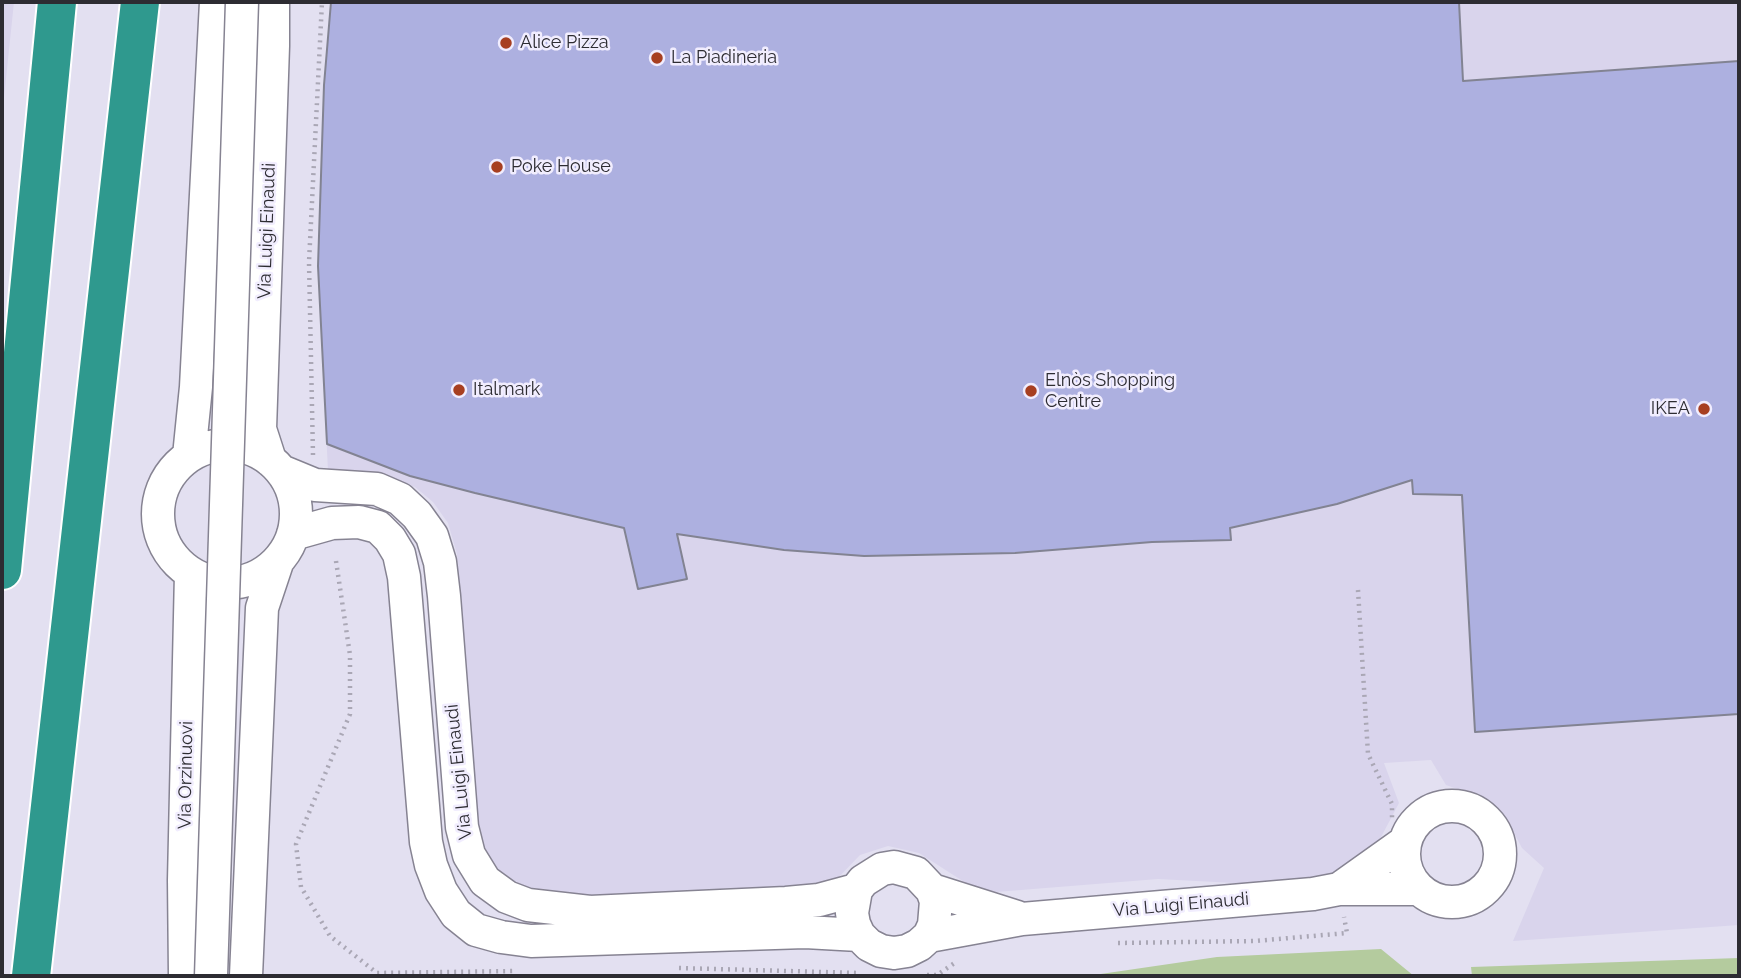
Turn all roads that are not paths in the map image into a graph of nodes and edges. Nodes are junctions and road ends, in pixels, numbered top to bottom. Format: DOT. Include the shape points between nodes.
graph roads {
  1 [pos="57,2"];
  2 [pos="140,2"];
  3 [pos="216,2"];
  4 [pos="242,2"];
  5 [pos="273,2"];
  6 [pos="189,456"];
  7 [pos="275,465"];
  8 [pos="293,534"];
  9 [pos="277,563"];
  10 [pos="2,570"];
  11 [pos="191,573"];
  12 [pos="1405,842"];
  13 [pos="1339,889"];
  14 [pos="1419,889"];
  15 [pos="856,890"];
  16 [pos="932,890"];
  17 [pos="1022,919"];
  18 [pos="859,935"];
  19 [pos="929,936"];
  20 [pos="31,976"];
  21 [pos="185,976"];
  22 [pos="211,976"];
  23 [pos="246,976"];
  1 -- 10 [label="highway"];
  2 -- 20 [label="highway"];
  3 -- 6 [label="street"];
  4 -- 22 [label="street, bridge"];
  5 -- 7 [label="street, Via Luigi Einaudi" via="260,429"];
  6 -- 7 [label="street, Via Luigi Einaudi" via="209,447 230,445 251,449"];
  6 -- 11 [label="street" via="162,491 158,514 162,537 173,558"];
  7 -- 8 [label="street, Via Luigi Einaudi" via="295,501"];
  7 -- 15 [label="street, Via Luigi Einaudi" via="315,485 377,489 400,499 432,536 444,596 462,827 469,855 485,881 528,905 590,912 808,901"];
  8 -- 9 [label="street, Via Luigi Einaudi"];
  8 -- 18 [label="street, Via Luigi Einaudi" via="332,523 359,522 378,527 398,554 404,577 430,864 440,891 456,914 476,930 531,941 805,932"];
  9 -- 11 [label="street" via="236,583 212,582"];
  9 -- 23 [label="street, Via Luigi Einaudi" via="262,608"];
  11 -- 21 [label="street, Via Orzinuovi"];
  12 -- 13 [label="street, Via Luigi Einaudi"];
  12 -- 14 [label="street" via="1405,868"];
  12 -- 14 [label="street" via="1419,818 1446,806 1475,812 1496,835 1499,866 1493,880 1475,897 1440,901"];
  13 -- 14 [label="street, Via Luigi Einaudi"];
  13 -- 17 [label="street, Via Luigi Einaudi"];
  15 -- 16 [label="street, Via Luigi Einaudi" via="872,874 894,867 916,873"];
  15 -- 18 [label="street" via="852,913"];
  16 -- 17 [label="street, Via Luigi Einaudi"];
  16 -- 19 [label="street" via="937,913"];
  17 -- 19 [label="street, Via Luigi Einaudi"];
  18 -- 19 [label="street, Via Luigi Einaudi" via="881,951 894,953 907,951"];
}
